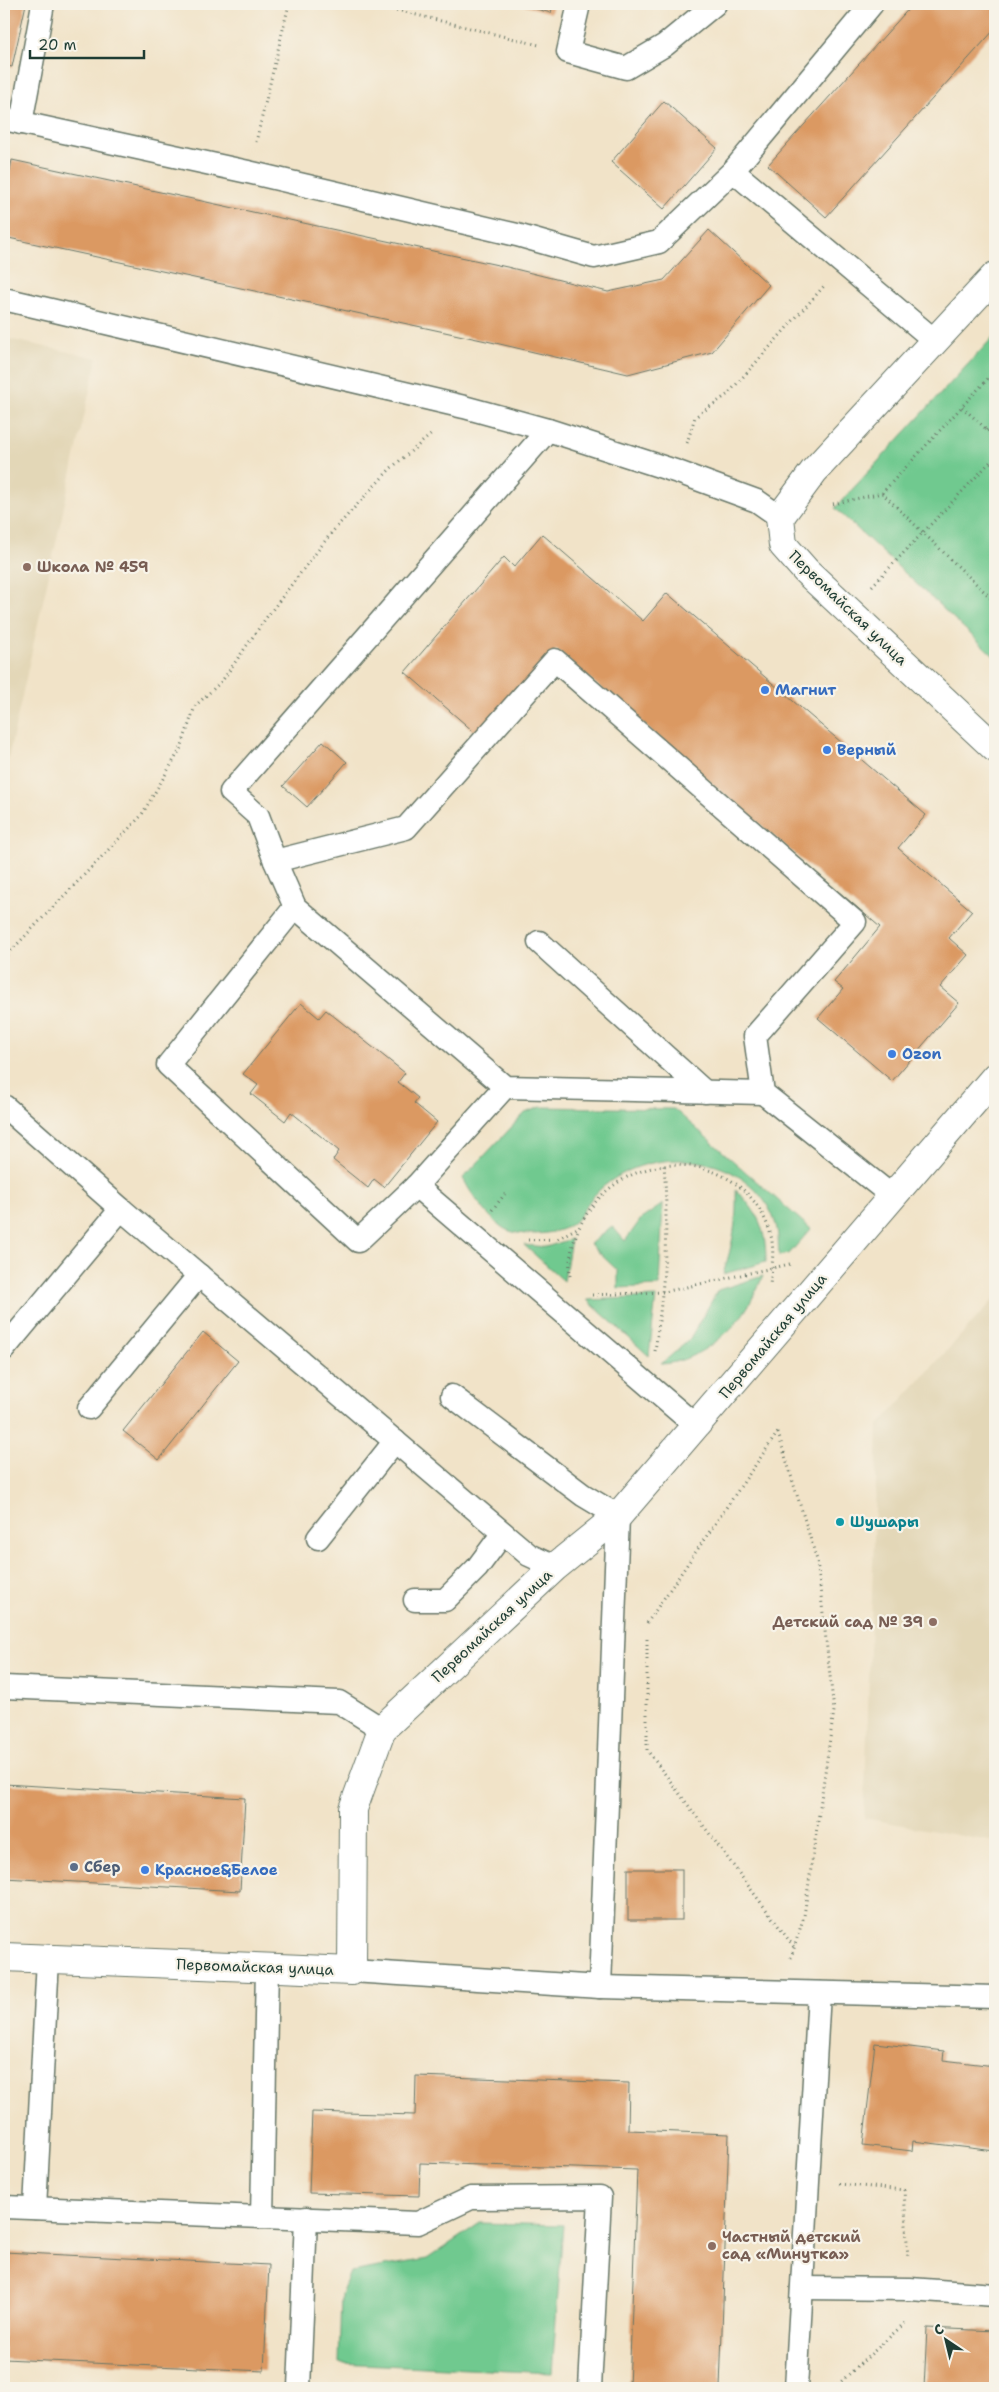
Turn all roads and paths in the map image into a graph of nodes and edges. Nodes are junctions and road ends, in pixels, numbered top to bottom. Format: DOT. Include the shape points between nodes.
graph roads {
  1 [pos="43,4"];
  2 [pos="289,4"];
  3 [pos="372,4"];
  4 [pos="579,4"];
  5 [pos="715,4"];
  6 [pos="872,4"];
  7 [pos="568,52"];
  8 [pos="12,121"];
  9 [pos="733,171"];
  10 [pos="248,172"];
  11 [pos="842,265"];
  12 [pos="995,276"];
  13 [pos="4,299"];
  14 [pos="934,340"];
  15 [pos="995,371"];
  16 [pos="464,407"];
  17 [pos="962,407"];
  18 [pos="995,421"];
  19 [pos="548,430"];
  20 [pos="986,430"];
  21 [pos="995,438"];
  22 [pos="995,457"];
  23 [pos="678,472"];
  24 [pos="780,517"];
  25 [pos="924,533"];
  26 [pos="995,602"];
  27 [pos="849,610"];
  28 [pos="995,748"];
  29 [pos="275,860"];
  30 [pos="296,906"];
  31 [pos="539,942"];
  32 [pos="4,958"];
  33 [pos="995,1077"];
  34 [pos="505,1087"];
  35 [pos="705,1092"];
  36 [pos="763,1093"];
  37 [pos="4,1106"];
  38 [pos="664,1165"];
  39 [pos="416,1186"];
  40 [pos="506,1194"];
  41 [pos="892,1196"];
  42 [pos="121,1209"];
  43 [pos="490,1212"];
  44 [pos="579,1227"];
  45 [pos="521,1239"];
  46 [pos="795,1262"];
  47 [pos="772,1268"];
  48 [pos="199,1275"];
  49 [pos="570,1277"];
  50 [pos="770,1290"];
  51 [pos="664,1292"];
  52 [pos="590,1295"];
  53 [pos="4,1349"];
  54 [pos="655,1357"];
  55 [pos="452,1396"];
  56 [pos="89,1408"];
  57 [pos="696,1426"];
  58 [pos="395,1441"];
  59 [pos="618,1516"];
  60 [pos="503,1533"];
  61 [pos="318,1538"];
  62 [pos="554,1567"];
  63 [pos="415,1600"];
  64 [pos="4,1688"];
  65 [pos="382,1729"];
  66 [pos="794,1947"];
  67 [pos="4,1957"];
  68 [pos="48,1959"];
  69 [pos="267,1967"];
  70 [pos="352,1971"];
  71 [pos="600,1987"];
  72 [pos="780,1992"];
  73 [pos="819,1993"];
  74 [pos="995,1997"];
  75 [pos="808,2180"];
  76 [pos="4,2207"];
  77 [pos="35,2208"];
  78 [pos="262,2217"];
  79 [pos="306,2218"];
  80 [pos="802,2288"];
  81 [pos="910,2289"];
  82 [pos="938,2291"];
  83 [pos="995,2295"];
  84 [pos="300,2388"];
  85 [pos="590,2388"];
  86 [pos="796,2388"];
  87 [pos="834,2388"];
  1 -- 8 [label="lane"];
  2 -- 10 [label="path"];
  3 -- 7 [label="path"];
  4 -- 7 [label="lane"];
  5 -- 7 [label="lane" via="665,45 626,68"];
  6 -- 9 [label="lane"];
  8 -- 10 [label="lane"];
  9 -- 10 [label="lane" via="659,242 594,256"];
  9 -- 11 [label="lane"];
  11 -- 14 [label="lane"];
  11 -- 23 [label="path" via="727,395 695,417"];
  12 -- 14 [label="street"];
  13 -- 16 [label="lane"];
  14 -- 24 [label="street" via="814,471"];
  15 -- 17 [label="path"];
  16 -- 19 [label="lane"];
  16 -- 32 [label="path" via="391,468 332,532 222,681 195,706 181,748 141,816"];
  17 -- 20 [label="path"];
  17 -- 25 [label="path" via="882,493"];
  18 -- 20 [label="path"];
  19 -- 23 [label="lane"];
  19 -- 29 [label="lane" via="231,792 258,816"];
  20 -- 21 [label="path"];
  22 -- 25 [label="path"];
  23 -- 24 [label="lane" via="757,501"];
  24 -- 27 [label="street, Первомайская улица" via="783,545"];
  25 -- 26 [label="path"];
  25 -- 27 [label="path"];
  27 -- 28 [label="street, Первомайская улица"];
  29 -- 30 [label="lane"];
  29 -- 36 [label="lane" via="406,828 555,660 855,922 755,1036"];
  30 -- 34 [label="lane"];
  30 -- 39 [label="lane" via="168,1065 358,1240"];
  31 -- 35 [label="lane"];
  33 -- 41 [label="street, Первомайская улица"];
  34 -- 35 [label="lane"];
  34 -- 39 [label="lane"];
  35 -- 36 [label="lane"];
  36 -- 41 [label="lane"];
  37 -- 42 [label="lane"];
  38 -- 44 [label="path" via="645,1168 617,1182 594,1204"];
  38 -- 47 [label="path" via="708,1170 730,1181 748,1196 770,1232"];
  38 -- 51 [label="path" via="667,1202"];
  39 -- 57 [label="lane"];
  40 -- 43 [label="path"];
  41 -- 57 [label="street, Первомайская улица"];
  42 -- 48 [label="lane"];
  42 -- 53 [label="lane"];
  44 -- 45 [label="path" via="557,1239"];
  44 -- 49 [label="path"];
  46 -- 47 [label="path"];
  47 -- 50 [label="path"];
  47 -- 51 [label="path"];
  48 -- 56 [label="lane"];
  48 -- 58 [label="lane"];
  51 -- 52 [label="path"];
  51 -- 54 [label="path"];
  55 -- 59 [label="lane" via="583,1496"];
  57 -- 59 [label="street, Первомайская улица"];
  58 -- 60 [label="lane"];
  58 -- 61 [label="lane"];
  59 -- 62 [label="street, Первомайская улица"];
  59 -- 71 [label="lane"];
  60 -- 62 [label="lane" via="529,1555"];
  60 -- 63 [label="lane" via="477,1568 446,1600"];
  62 -- 65 [label="street, Первомайская улица"];
  64 -- 65 [label="lane" via="339,1702"];
  65 -- 70 [label="street, Первомайская улица" via="353,1810"];
  66 -- 66 [label="path" via="647,1750 647,1621 778,1432 817,1560 834,1711 804,1916"];
  66 -- 72 [label="path"];
  67 -- 68 [label="street, Первомайская улица"];
  68 -- 69 [label="street, Первомайская улица"];
  68 -- 77 [label="lane"];
  69 -- 70 [label="street, Первомайская улица"];
  69 -- 78 [label="lane"];
  70 -- 71 [label="lane"];
  71 -- 72 [label="lane"];
  72 -- 73 [label="lane"];
  73 -- 74 [label="lane"];
  73 -- 75 [label="lane"];
  75 -- 80 [label="lane"];
  75 -- 81 [label="path" via="904,2190"];
  76 -- 77 [label="lane"];
  77 -- 78 [label="lane"];
  78 -- 79 [label="lane"];
  79 -- 84 [label="lane"];
  79 -- 85 [label="lane" via="418,2223 471,2198 600,2197"];
  80 -- 81 [label="lane"];
  80 -- 86 [label="lane"];
  81 -- 82 [label="lane"];
  82 -- 83 [label="lane"];
  82 -- 87 [label="path"];
}
